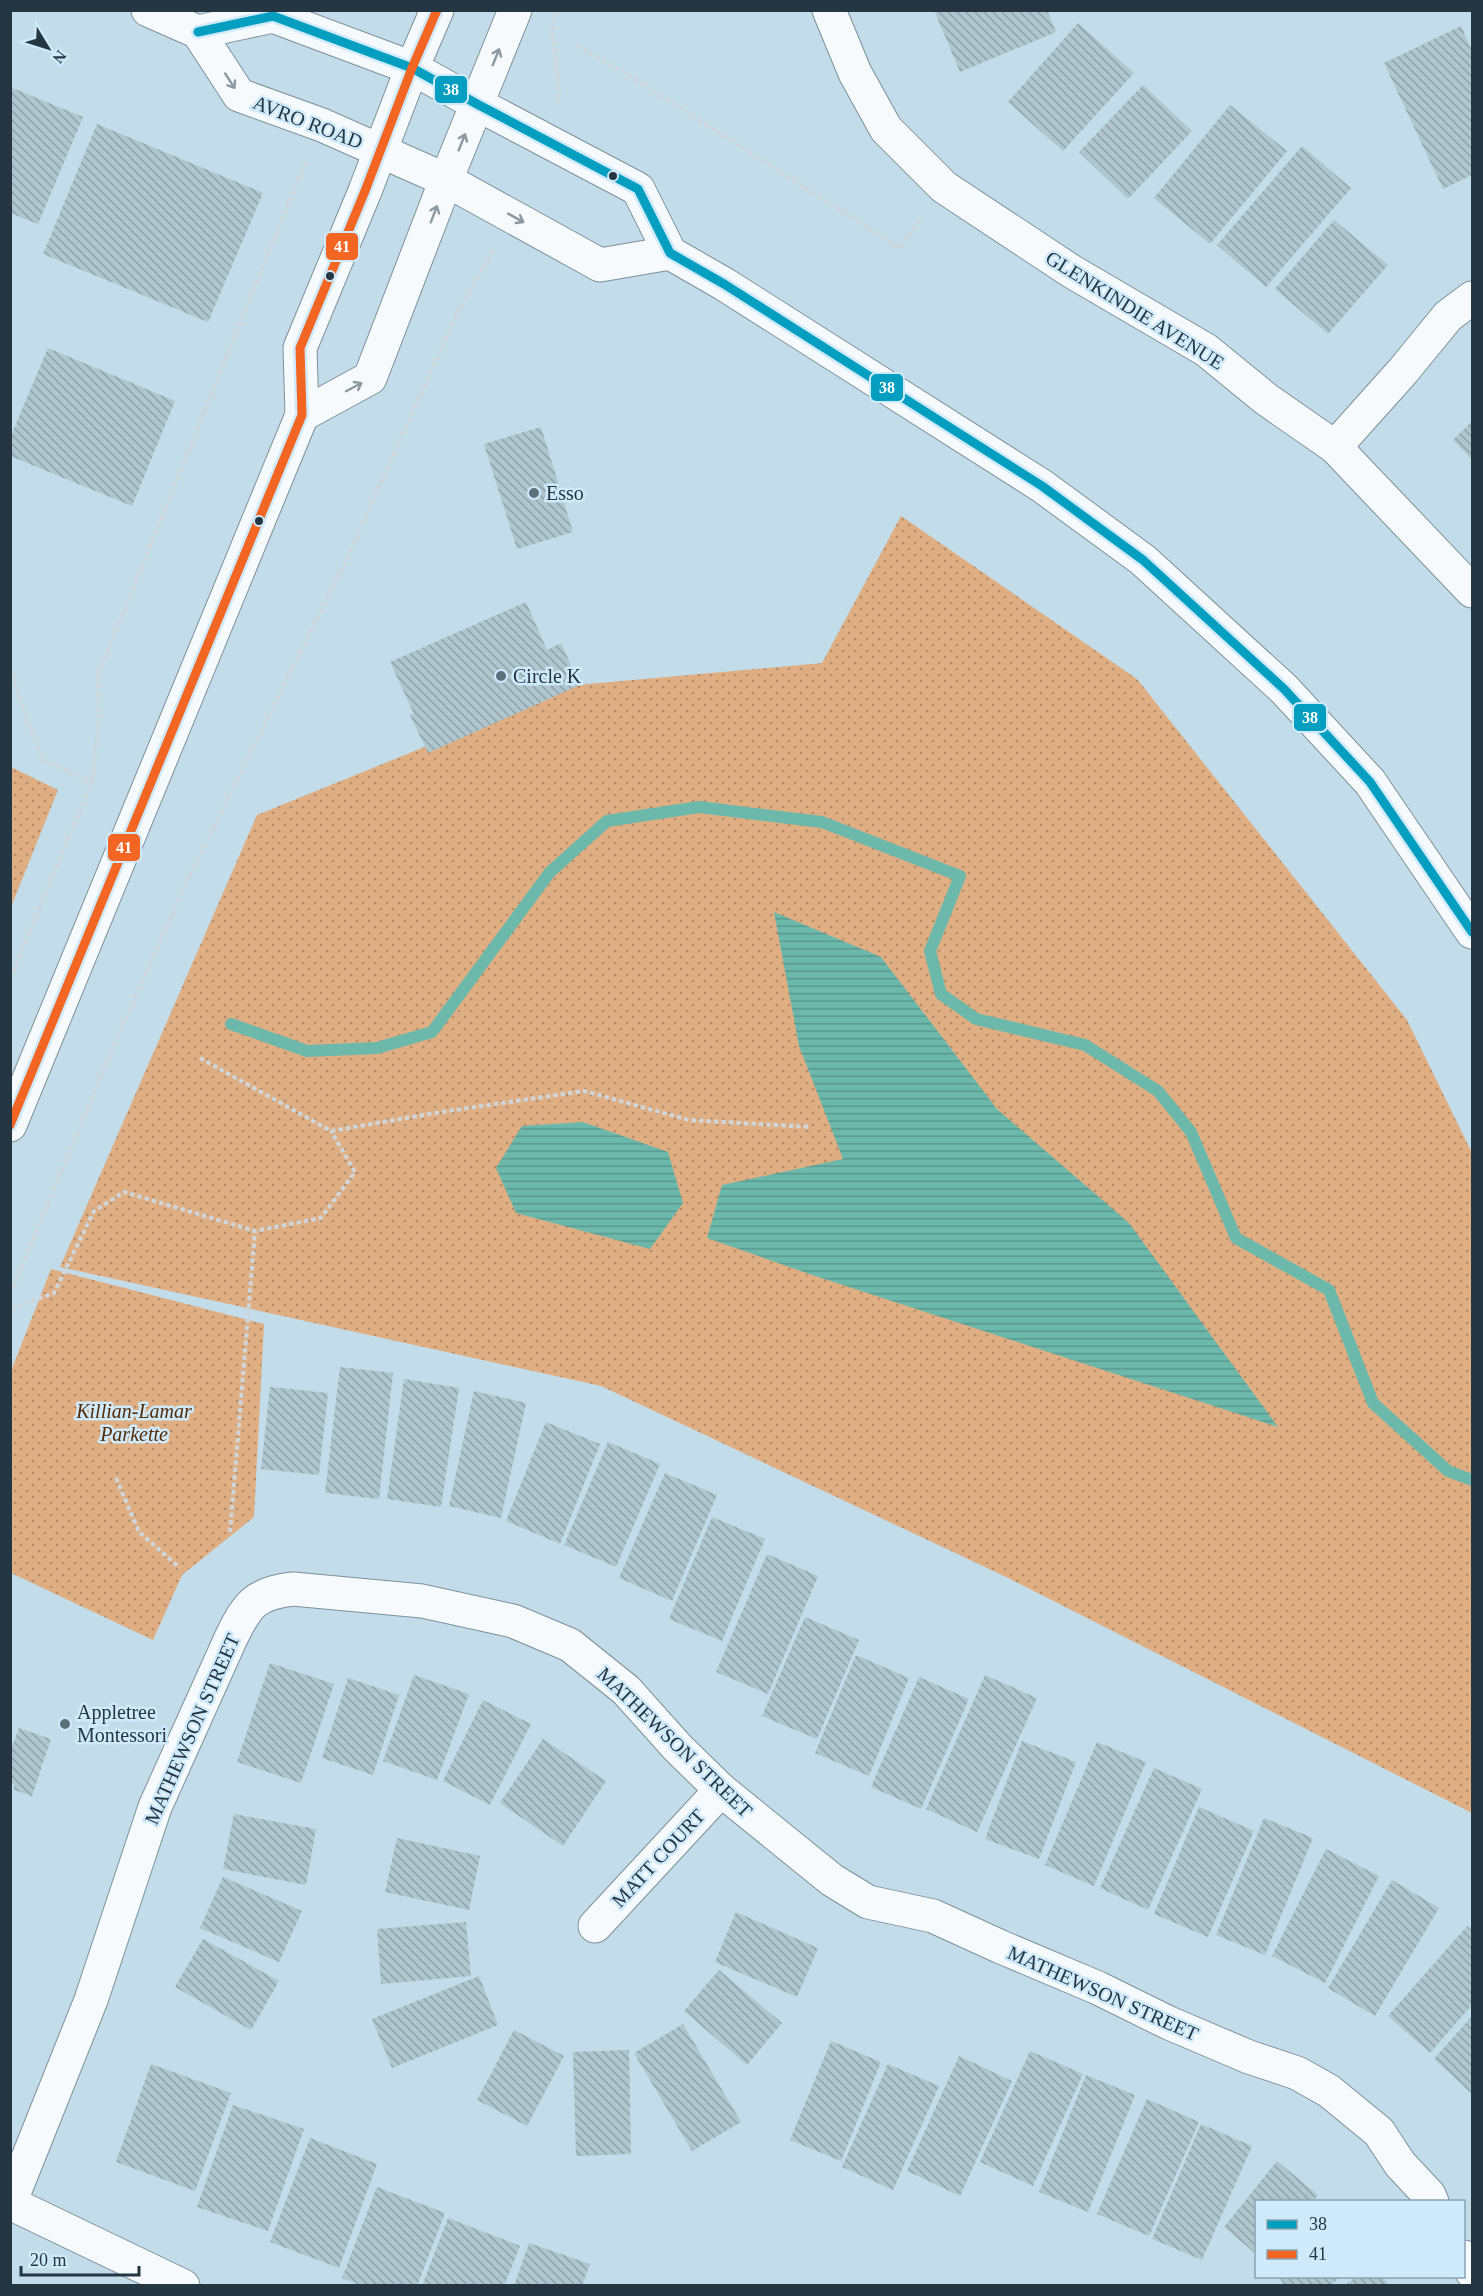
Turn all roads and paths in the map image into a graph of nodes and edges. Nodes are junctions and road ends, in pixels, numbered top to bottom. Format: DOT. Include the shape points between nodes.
graph roads {
  1 [pos="148,10"];
  2 [pos="437,10"];
  3 [pos="515,10"];
  4 [pos="558,10"];
  5 [pos="829,10"];
  6 [pos="198,32"];
  7 [pos="576,45"];
  8 [pos="412,68"];
  9 [pos="560,98"];
  10 [pos="477,104"];
  11 [pos="381,150"];
  12 [pos="308,155"];
  13 [pos="446,180"];
  14 [pos="944,188"];
  15 [pos="670,254"];
  16 [pos="490,257"];
  17 [pos="1473,298"];
  18 [pos="302,415"];
  19 [pos="1335,447"];
  20 [pos="1473,591"];
  21 [pos="10,668"];
  22 [pos="92,782"];
  23 [pos="1473,932"];
  24 [pos="10,979"];
  25 [pos="200,1058"];
  26 [pos="10,1125"];
  27 [pos="812,1127"];
  28 [pos="331,1131"];
  29 [pos="255,1231"];
  30 [pos="10,1295"];
  31 [pos="10,1309"];
  32 [pos="116,1478"];
  33 [pos="231,1532"];
  34 [pos="180,1568"];
  35 [pos="721,1790"];
  36 [pos="596,1926"];
  37 [pos="1431,2200"];
  38 [pos="10,2203"];
  39 [pos="183,2286"];
  1 -- 6 [label="street"];
  2 -- 8 [label="street"];
  10 -- 3 [label="street, one-way"];
  4 -- 9 [label="path" via="552,25"];
  5 -- 14 [label="street, GLENKINDIE AVENUE" via="855,73 886,129"];
  6 -- 8 [label="street" via="273,16"];
  6 -- 11 [label="street, AVRO ROAD, one-way" via="239,95"];
  7 -- 14 [label="path" via="900,248"];
  8 -- 10 [label="street"];
  8 -- 11 [label="street"];
  13 -- 10 [label="street, one-way"];
  10 -- 15 [label="street" via="638,189"];
  11 -- 13 [label="street, AVRO ROAD"];
  11 -- 18 [label="street" via="300,348"];
  12 -- 22 [label="path" via="98,675 99,716"];
  13 -- 15 [label="street, AVRO ROAD, one-way" via="600,265"];
  18 -- 13 [label="street, one-way" via="370,378"];
  14 -- 19 [label="street, GLENKINDIE AVENUE" via="1071,271 1206,350 1266,399"];
  15 -- 23 [label="street" via="734,290 1042,486 1143,560 1284,689 1370,782"];
  16 -- 30 [label="path" via="457,314 342,569 187,881"];
  17 -- 19 [label="street" via="1448,316"];
  18 -- 26 [label="street"];
  19 -- 20 [label="street, GLENKINDIE AVENUE"];
  21 -- 22 [label="path" via="43,760"];
  22 -- 24 [label="path"];
  25 -- 28 [label="path"];
  27 -- 28 [label="path" via="689,1120 584,1091"];
  28 -- 29 [label="path" via="355,1172 321,1218"];
  29 -- 31 [label="path" via="124,1192 94,1211 54,1293"];
  29 -- 33 [label="path"];
  32 -- 34 [label="path" via="139,1532"];
  35 -- 36 [label="street, MATT COURT"];
  35 -- 37 [label="street, MATHEWSON STREET" via="832,1880 868,1902 933,1916 1169,2023 1297,2073 1329,2091 1380,2132 1400,2164"];
  35 -- 38 [label="street, MATHEWSON STREET" via="626,1690 570,1645 548,1635 513,1622 422,1601 293,1589 252,1602 241,1616 155,1807 91,2000"];
  38 -- 39 [label="street"];
}
